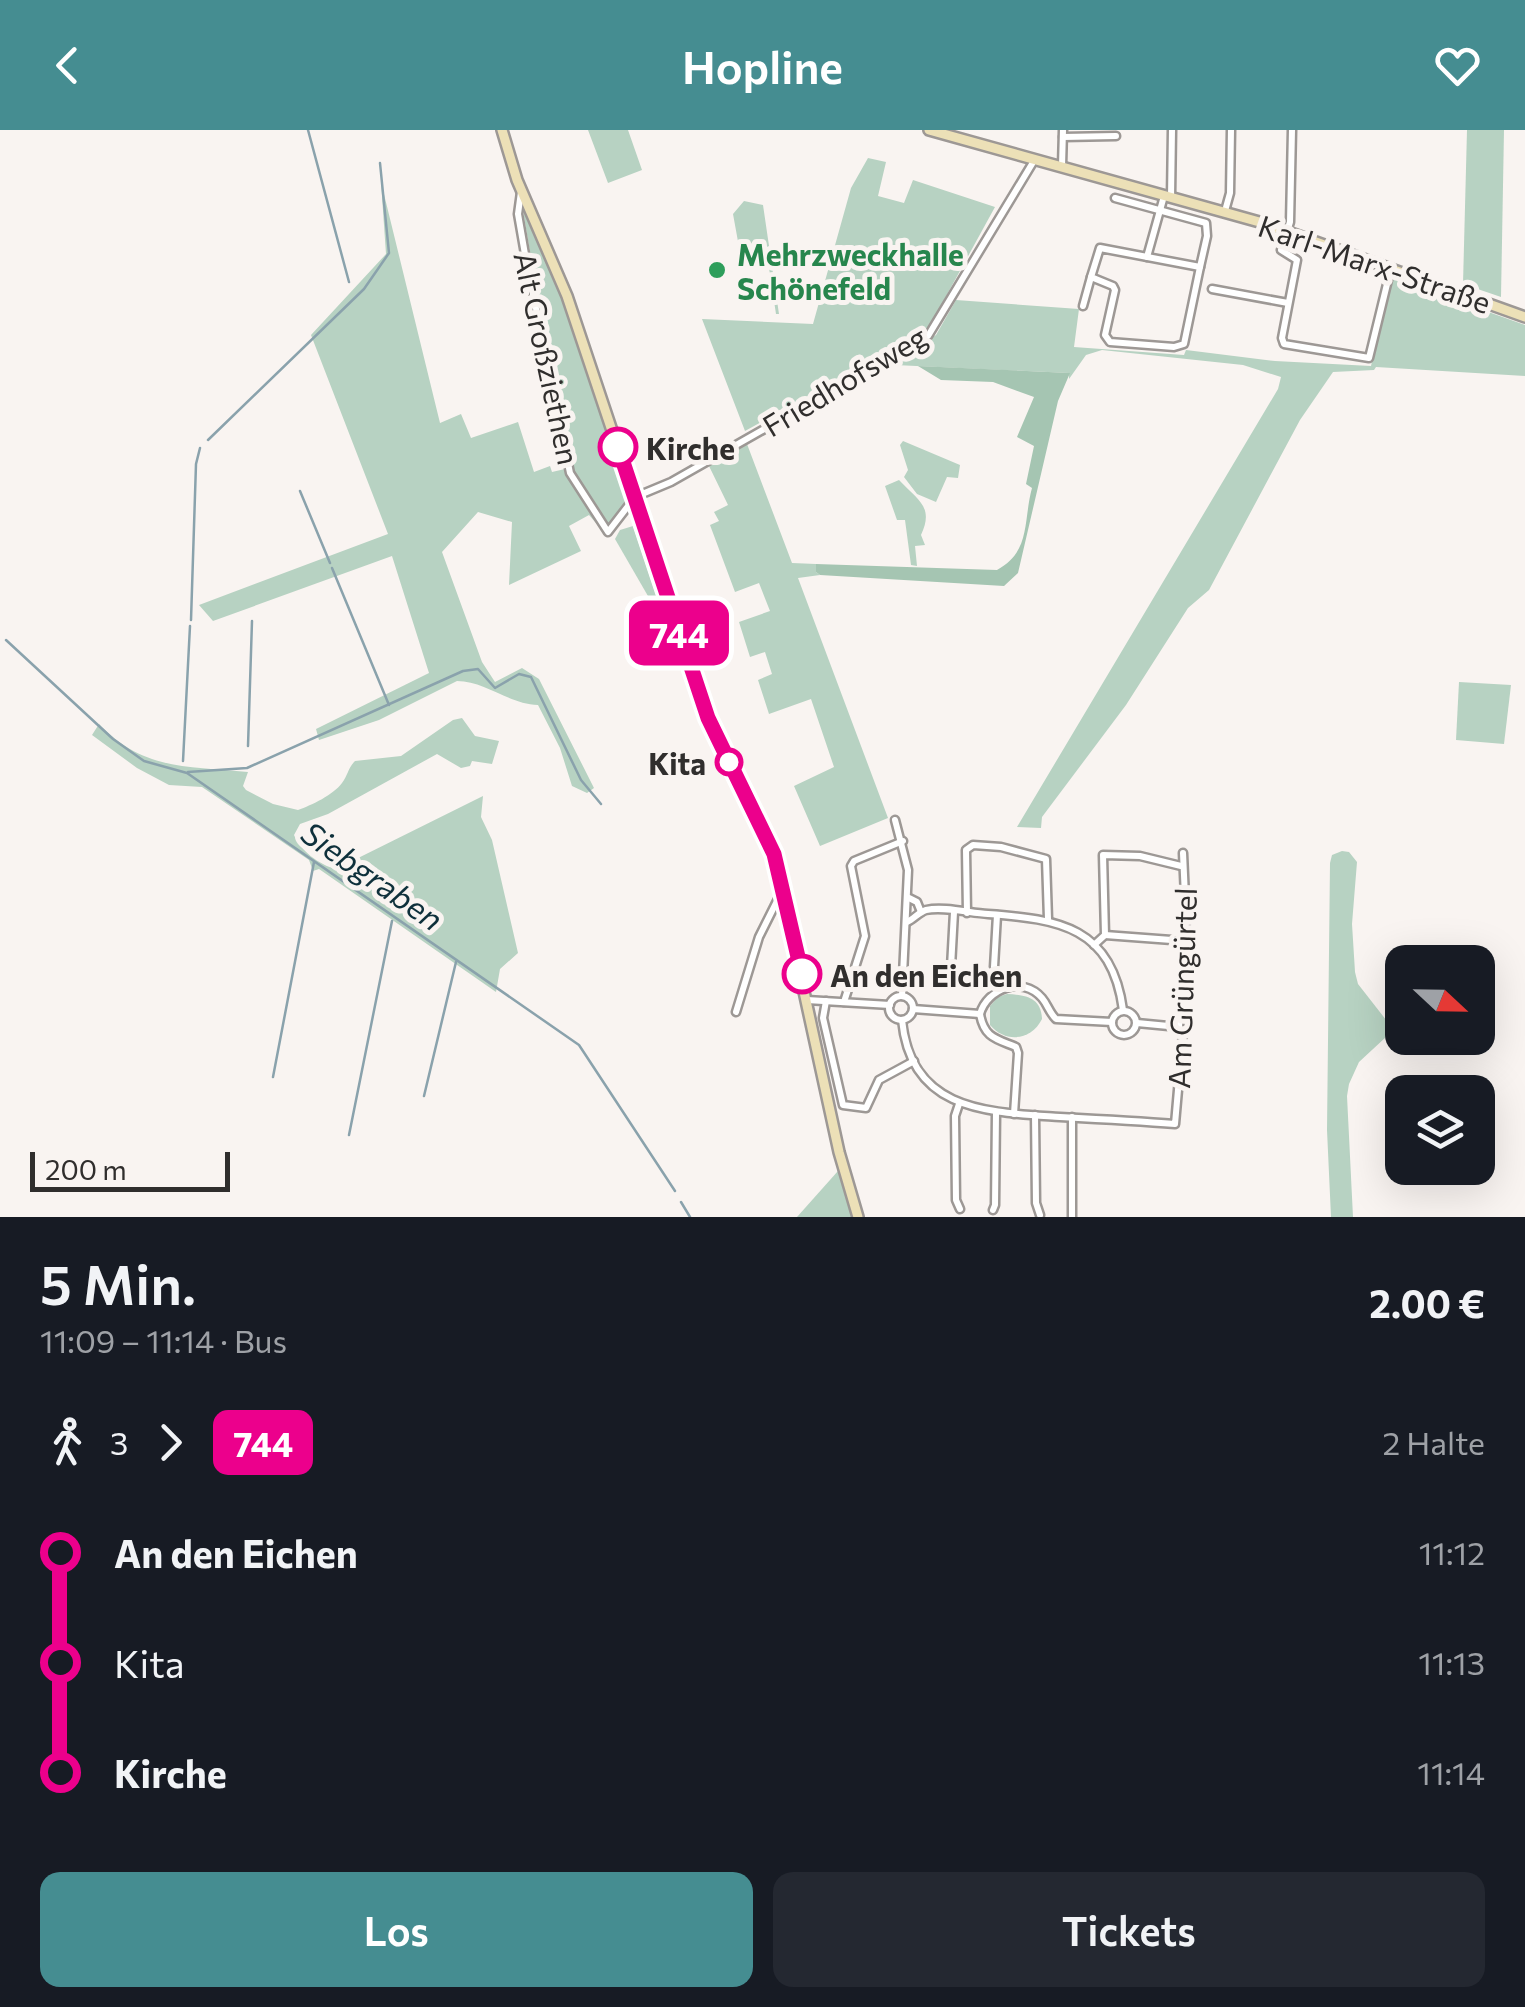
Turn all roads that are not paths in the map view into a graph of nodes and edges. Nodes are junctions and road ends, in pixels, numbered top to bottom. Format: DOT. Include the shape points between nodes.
graph roads {
  1 [pos="502,130"];
  2 [pos="930,130"];
  3 [pos="1172,130"];
  4 [pos="1231,130"];
  5 [pos="1292,130"];
  6 [pos="1063,134"];
  7 [pos="1116,136"];
  8 [pos="1036,159"];
  9 [pos="1062,166"];
  10 [pos="522,191"];
  11 [pos="1167,196"];
  12 [pos="1115,198"];
  13 [pos="1160,211"];
  14 [pos="1225,211"];
  15 [pos="1287,232"];
  16 [pos="1147,258"];
  17 [pos="1200,267"];
  18 [pos="1091,277"];
  19 [pos="1388,280"];
  20 [pos="1212,288"];
  21 [pos="1288,303"];
  22 [pos="1083,306"];
  23 [pos="1525,316"];
  24 [pos="635,497"];
  25 [pos="894,820"];
  26 [pos="903,841"];
  27 [pos="1047,849"];
  28 [pos="1182,853"];
  29 [pos="1046,859"];
  30 [pos="1182,866"];
  31 [pos="785,897"];
  32 [pos="909,898"];
  33 [pos="921,912"];
  34 [pos="954,912"];
  35 [pos="967,913"];
  36 [pos="997,915"];
  37 [pos="1048,920"];
  38 [pos="908,922"];
  39 [pos="1105,936"];
  40 [pos="1184,941"];
  41 [pos="1094,945"];
  42 [pos="950,967"];
  43 [pos="1000,988"];
  44 [pos="902,996"];
  45 [pos="807,1000"];
  46 [pos="826,1001"];
  47 [pos="844,1002"];
  48 [pos="890,1006"];
  49 [pos="914,1009"];
  50 [pos="1123,1010"];
  51 [pos="736,1012"];
  52 [pos="980,1014"];
  53 [pos="902,1020"];
  54 [pos="1112,1022"];
  55 [pos="1137,1023"];
  56 [pos="1179,1026"];
  57 [pos="914,1061"];
  58 [pos="959,1104"];
  59 [pos="996,1113"];
  60 [pos="1014,1114"];
  61 [pos="1035,1115"];
  62 [pos="1072,1118"];
  63 [pos="960,1209"];
  64 [pos="993,1210"];
  65 [pos="1040,1215"];
  66 [pos="858,1217"];
  67 [pos="1072,1217"];
  1 -- 10 [label="street, Alt Großziethen"];
  2 -- 8 [label="street, Karl-Marx-Straße"];
  3 -- 11 [label="street"];
  4 -- 14 [label="street, Karl-Marx-Straße"];
  5 -- 15 [label="street"];
  6 -- 7 [label="street"];
  6 -- 9 [label="street"];
  8 -- 9 [label="street, Karl-Marx-Straße"];
  8 -- 24 [label="street, Friedhofsweg" via="928,336"];
  9 -- 11 [label="street, Karl-Marx-Straße"];
  10 -- 24 [label="street, Alt Großziethen" via="567,296"];
  10 -- 24 [label="street, Alt Großziethen" via="518,214 570,473 608,532"];
  11 -- 13 [label="street"];
  11 -- 14 [label="street, Karl-Marx-Straße"];
  12 -- 13 [label="street"];
  13 -- 16 [label="street"];
  13 -- 17 [label="street" via="1208,225"];
  14 -- 15 [label="street, Karl-Marx-Straße"];
  15 -- 21 [label="street" via="1280,250 1297,260"];
  15 -- 23 [label="street, Karl-Marx-Straße"];
  16 -- 17 [label="street"];
  16 -- 18 [label="street" via="1100,248"];
  17 -- 18 [label="street" via="1187,341 1174,347 1110,342 1105,335 1113,286"];
  18 -- 22 [label="street"];
  19 -- 21 [label="street" via="1366,358 1284,344"];
  20 -- 21 [label="street"];
  24 -- 31 [label="street, Alt Großziethen" via="708,718 774,854"];
  25 -- 26 [label="street"];
  26 -- 32 [label="street"];
  26 -- 47 [label="street" via="852,866 865,936"];
  27 -- 29 [label="street"];
  28 -- 30 [label="street, Am Grüngürtel"];
  29 -- 35 [label="street" via="968,846"];
  29 -- 37 [label="street"];
  30 -- 39 [label="street" via="1101,854"];
  30 -- 40 [label="street, Am Grüngürtel"];
  31 -- 45 [label="street, Alt Großziethen"];
  31 -- 51 [label="street" via="759,938"];
  32 -- 33 [label="street"];
  32 -- 38 [label="street"];
  33 -- 34 [label="street"];
  33 -- 38 [label="street"];
  34 -- 35 [label="street"];
  34 -- 42 [label="street"];
  35 -- 36 [label="street"];
  36 -- 37 [label="street"];
  36 -- 43 [label="street" via="994,967"];
  37 -- 41 [label="street"];
  38 -- 44 [label="street"];
  39 -- 40 [label="street"];
  39 -- 41 [label="street"];
  40 -- 56 [label="street, Am Grüngürtel"];
  41 -- 50 [label="street" via="1112,972"];
  43 -- 52 [label="street"];
  43 -- 54 [label="street" via="1033,991 1056,1019"];
  44 -- 48 [label="street"];
  44 -- 49 [label="street"];
  45 -- 46 [label="street"];
  45 -- 66 [label="street, Alt Großziethen"];
  46 -- 47 [label="street"];
  46 -- 57 [label="street" via="823,1018 843,1106 866,1108 879,1080"];
  47 -- 48 [label="street"];
  48 -- 53 [label="street"];
  49 -- 52 [label="street"];
  49 -- 53 [label="street"];
  50 -- 54 [label="street"];
  50 -- 55 [label="street"];
  52 -- 60 [label="street" via="989,1036 1016,1047"];
  53 -- 57 [label="street"];
  54 -- 55 [label="street" via="1125,1035"];
  55 -- 56 [label="street"];
  56 -- 62 [label="street, Am Grüngürtel" via="1175,1124"];
  57 -- 58 [label="street"];
  58 -- 59 [label="street"];
  58 -- 63 [label="street"];
  59 -- 60 [label="street"];
  59 -- 64 [label="street"];
  60 -- 61 [label="street"];
  61 -- 62 [label="street"];
  61 -- 65 [label="street"];
  62 -- 67 [label="street"];
}
